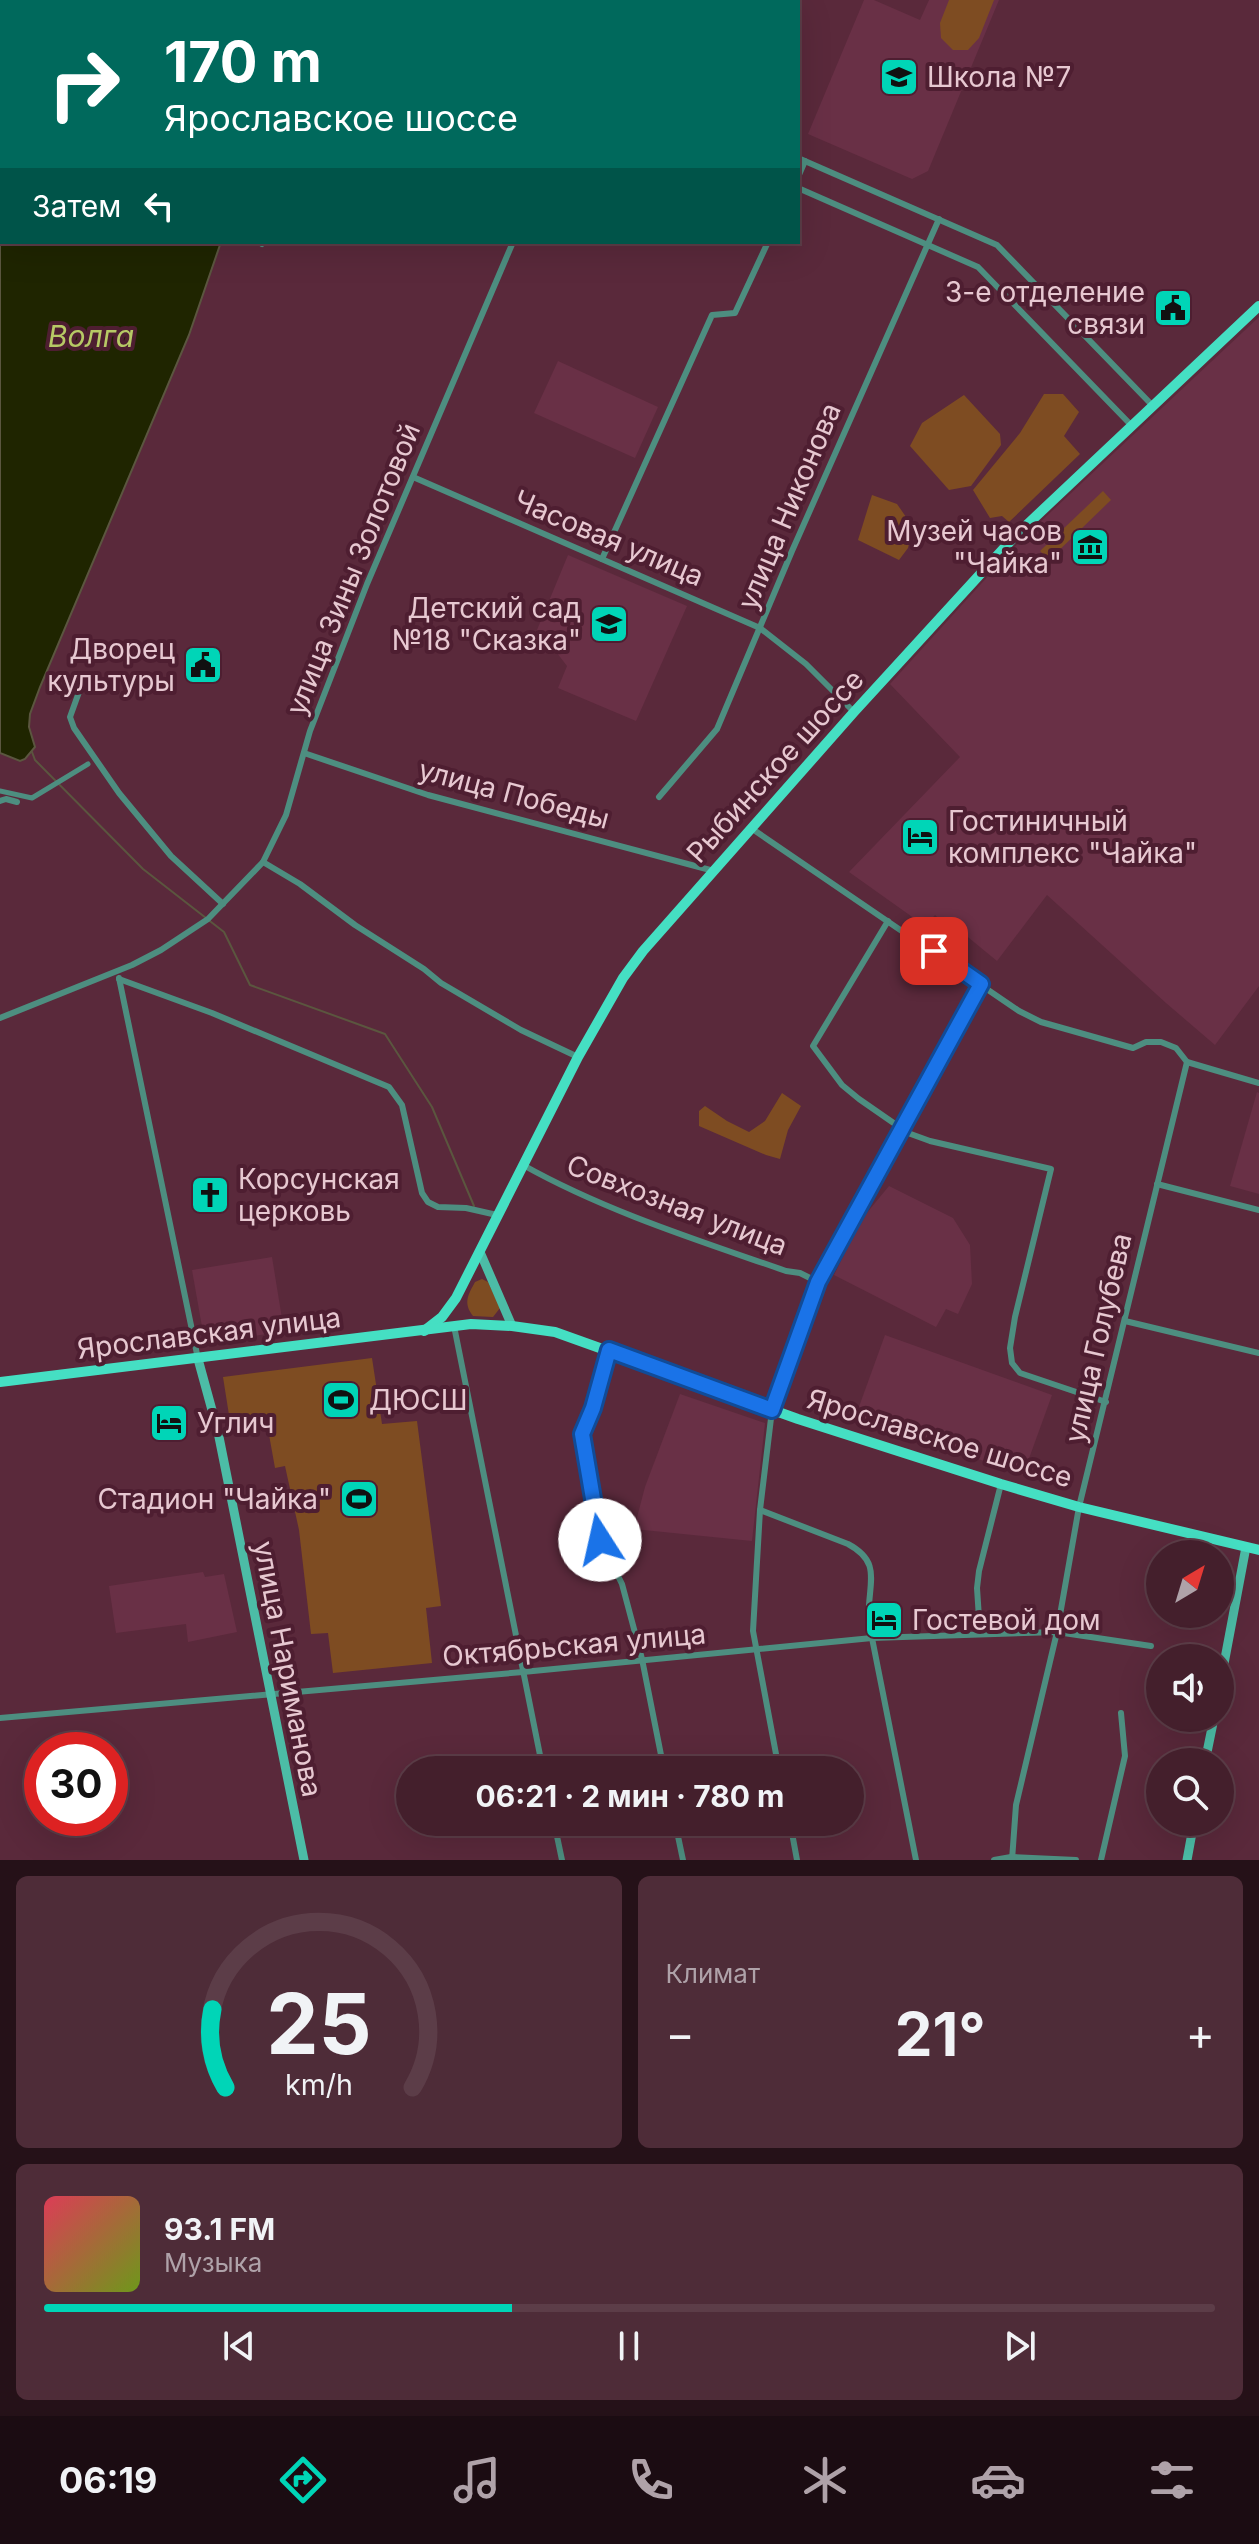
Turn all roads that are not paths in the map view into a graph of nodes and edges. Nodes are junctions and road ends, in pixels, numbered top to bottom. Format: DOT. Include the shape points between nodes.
graph roads {
  1 [pos="802,159"];
  2 [pos="800,189"];
  3 [pos="939,219"];
  4 [pos="512,244"];
  5 [pos="767,244"];
  6 [pos="927,244"];
  7 [pos="1259,306"];
  8 [pos="1152,405"];
  9 [pos="1131,425"];
  10 [pos="413,477"];
  11 [pos="602,559"];
  12 [pos="760,628"];
  13 [pos="79,692"];
  14 [pos="854,712"];
  15 [pos="304,753"];
  16 [pos="88,764"];
  17 [pos="0,791"];
  18 [pos="659,797"];
  19 [pos="0,801"];
  20 [pos="17,802"];
  21 [pos="751,828"];
  22 [pos="263,862"];
  23 [pos="714,871"];
  24 [pos="223,904"];
  25 [pos="888,921"];
  26 [pos="119,975"];
  27 [pos="981,984"];
  28 [pos="0,1018"];
  29 [pos="578,1057"];
  30 [pos="1187,1062"];
  31 [pos="1259,1083"];
  32 [pos="902,1129"];
  33 [pos="523,1165"];
  34 [pos="1157,1184"];
  35 [pos="1259,1210"];
  36 [pos="497,1215"];
  37 [pos="480,1252"];
  38 [pos="818,1282"];
  39 [pos="1125,1321"];
  40 [pos="454,1326"];
  41 [pos="512,1326"];
  42 [pos="424,1331"];
  43 [pos="609,1350"];
  44 [pos="1259,1353"];
  45 [pos="198,1359"];
  46 [pos="0,1382"];
  47 [pos="1106,1402"];
  48 [pos="772,1410"];
  49 [pos="1001,1484"];
  50 [pos="1079,1507"];
  51 [pos="760,1510"];
  52 [pos="1246,1547"];
  53 [pos="1259,1550"];
  54 [pos="1057,1632"];
  55 [pos="980,1633"];
  56 [pos="872,1638"];
  57 [pos="1228,1644"];
  58 [pos="1146,1645"];
  59 [pos="756,1650"];
  60 [pos="642,1659"];
  61 [pos="523,1672"];
  62 [pos="272,1695"];
  63 [pos="1121,1713"];
  64 [pos="0,1718"];
  65 [pos="540,1756"];
  66 [pos="661,1756"];
  67 [pos="776,1756"];
  68 [pos="557,1836"];
  69 [pos="678,1836"];
  70 [pos="793,1836"];
  71 [pos="1191,1836"];
  72 [pos="1011,1859"];
  73 [pos="304,1860"];
  74 [pos="562,1860"];
  75 [pos="683,1860"];
  76 [pos="797,1860"];
  77 [pos="916,1860"];
  78 [pos="994,1860"];
  79 [pos="1076,1860"];
  80 [pos="1101,1860"];
  81 [pos="1187,1860"];
  1 -- 3 [label="street"];
  2 -- 6 [label="street"];
  3 -- 6 [label="street, улица Никонова"];
  3 -- 8 [label="street" via="1004,251"];
  4 -- 10 [label="street, улица Зины Золотовой"];
  5 -- 11 [label="street" via="735,313 712,315"];
  6 -- 9 [label="street" via="984,271"];
  6 -- 12 [label="street, улица Никонова"];
  7 -- 8 [label="main road, Рыбинское шоссе"];
  8 -- 9 [label="main road, Рыбинское шоссе"];
  9 -- 14 [label="main road, Рыбинское шоссе" via="1015,536"];
  10 -- 11 [label="street, Часовая улица"];
  10 -- 15 [label="street, улица Зины Золотовой"];
  11 -- 12 [label="street, Часовая улица"];
  12 -- 14 [label="street, Часовая улица"];
  12 -- 18 [label="street, улица Никонова" via="717,729"];
  13 -- 24 [label="street" via="70,717 74,728 171,856"];
  14 -- 21 [label="main road, Рыбинское шоссе"];
  15 -- 22 [label="street, улица Зины Золотовой" via="286,815"];
  15 -- 23 [label="street, улица Победы" via="428,795"];
  16 -- 17 [label="street" via="32,798"];
  19 -- 20 [label="street"];
  21 -- 23 [label="main road, Рыбинское шоссе"];
  21 -- 25 [label="street"];
  22 -- 24 [label="street, улица Зины Золотовой"];
  22 -- 29 [label="street" via="441,983"];
  23 -- 29 [label="main road, Рыбинское шоссе" via="623,978"];
  24 -- 26 [label="street, улица Зины Золотовой" via="187,935"];
  25 -- 27 [label="street"];
  25 -- 32 [label="street" via="813,1046 842,1085"];
  26 -- 28 [label="street, улица Зины Золотовой"];
  26 -- 36 [label="street" via="389,1087 402,1105 424,1198 438,1207"];
  26 -- 45 [label="street, улица Нариманова"];
  27 -- 30 [label="street" via="1041,1022 1133,1048 1161,1042 1176,1048"];
  27 -- 32 [label="street"];
  29 -- 33 [label="main road, Рыбинское шоссе"];
  30 -- 31 [label="street"];
  30 -- 34 [label="street, улица Голубева"];
  32 -- 38 [label="street"];
  32 -- 47 [label="street" via="930,1141 1051,1169 1015,1317 1012,1363 1020,1373"];
  33 -- 36 [label="main road, Рыбинское шоссе"];
  33 -- 38 [label="street, Совхозная улица" via="566,1189"];
  34 -- 35 [label="street"];
  34 -- 39 [label="street, улица Голубева"];
  36 -- 37 [label="main road, Рыбинское шоссе"];
  37 -- 41 [label="main road"];
  37 -- 42 [label="main road, Рыбинское шоссе" via="451,1308"];
  38 -- 48 [label="street"];
  39 -- 44 [label="street"];
  39 -- 47 [label="street, улица Голубева"];
  40 -- 41 [label="main road, Ярославское шоссе"];
  40 -- 42 [label="main road, Ярославское шоссе"];
  40 -- 61 [label="street"];
  41 -- 43 [label="main road, Ярославское шоссе" via="555,1332"];
  42 -- 45 [label="main road, Ярославская улица"];
  43 -- 48 [label="main road, Ярославское шоссе"];
  43 -- 60 [label="street" via="582,1434 600,1540 622,1584"];
  45 -- 46 [label="main road, Ярославская улица"];
  45 -- 62 [label="main road, улица Нариманова"];
  47 -- 50 [label="street, улица Голубева"];
  48 -- 49 [label="main road, Ярославское шоссе"];
  48 -- 51 [label="street"];
  49 -- 50 [label="main road, Ярославское шоссе"];
  49 -- 55 [label="street" via="979,1571"];
  50 -- 52 [label="main road, Ярославское шоссе"];
  50 -- 54 [label="street, улица Голубева"];
  51 -- 56 [label="street" via="848,1544 864,1556 872,1570"];
  51 -- 59 [label="street"];
  52 -- 53 [label="main road, Ярославское шоссе"];
  52 -- 57 [label="main road"];
  54 -- 55 [label="street, Октябрьская улица"];
  54 -- 58 [label="street, Октябрьская улица"];
  54 -- 72 [label="street, улица Голубева" via="1016,1805"];
  55 -- 56 [label="street, Октябрьская улица"];
  56 -- 59 [label="street, Октябрьская улица"];
  56 -- 77 [label="street"];
  59 -- 60 [label="street, Октябрьская улица"];
  59 -- 67 [label="street"];
  60 -- 61 [label="street, Октябрьская улица"];
  60 -- 66 [label="street"];
  61 -- 62 [label="street, Октябрьская улица"];
  61 -- 65 [label="street"];
  62 -- 64 [label="street, Октябрьская улица"];
  62 -- 73 [label="main road, улица Нариманова"];
  63 -- 80 [label="street" via="1125,1756"];
  68 -- 74 [label="street"];
  69 -- 75 [label="street"];
  70 -- 76 [label="street"];
  71 -- 81 [label="main road"];
  72 -- 78 [label="street"];
  72 -- 79 [label="street"];
}
